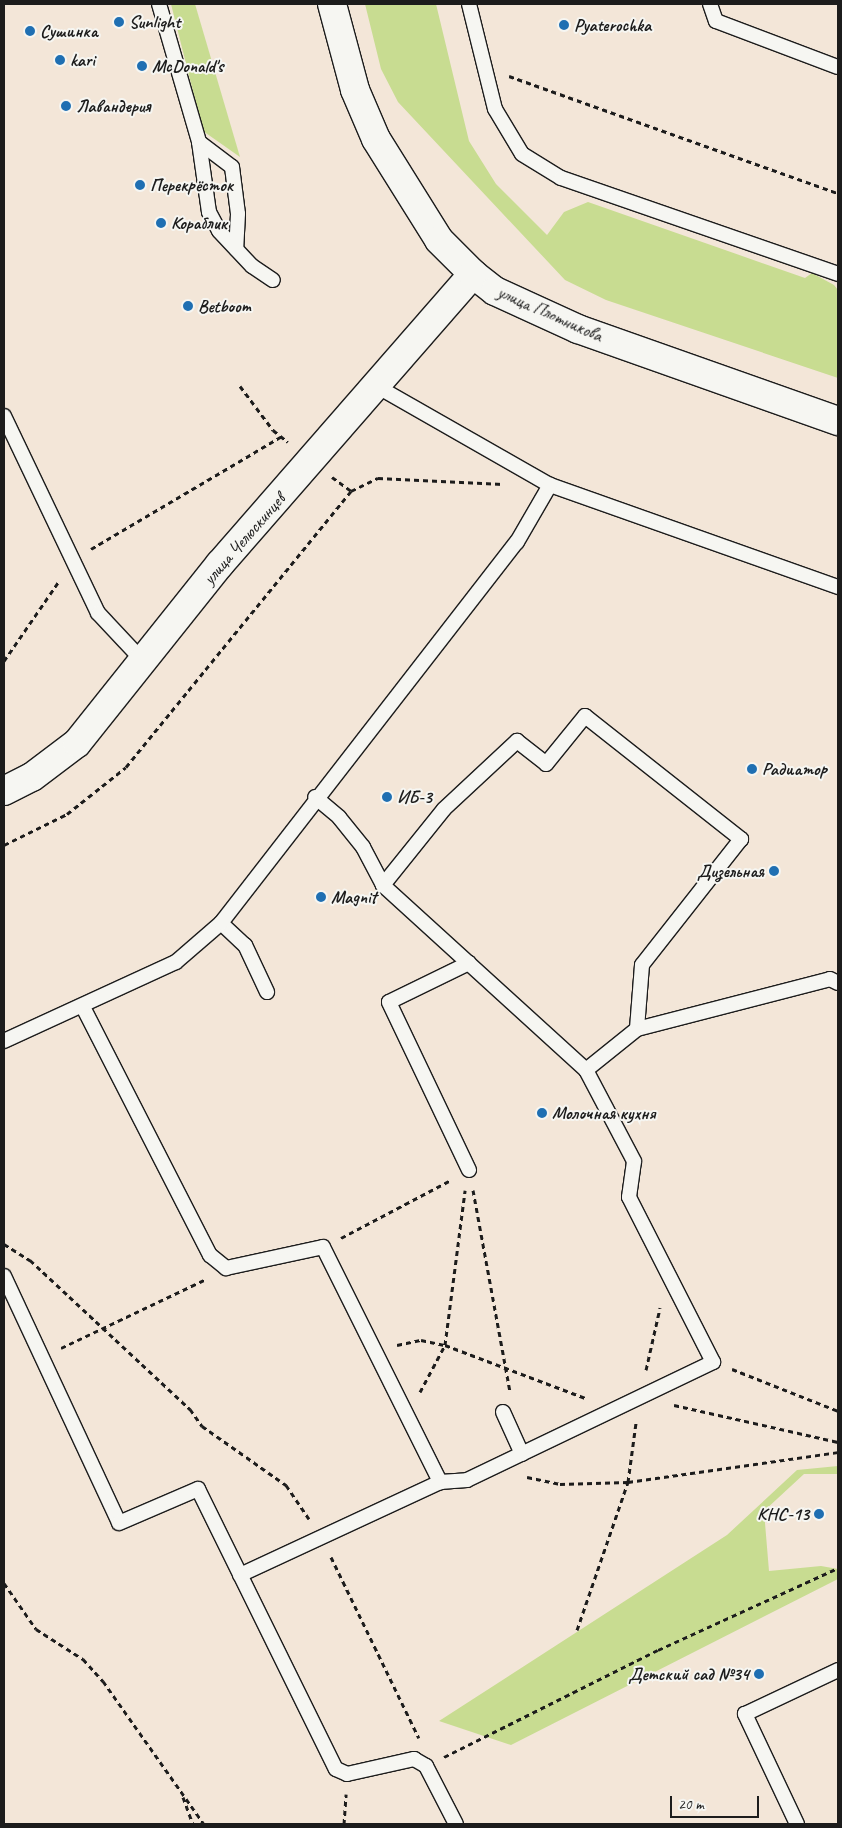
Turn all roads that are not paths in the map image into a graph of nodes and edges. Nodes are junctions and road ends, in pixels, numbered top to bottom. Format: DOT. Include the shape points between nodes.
graph roads {
  1 [pos="159,4"];
  2 [pos="332,4"];
  3 [pos="469,4"];
  4 [pos="710,4"];
  5 [pos="838,67"];
  6 [pos="199,142"];
  7 [pos="236,248"];
  8 [pos="473,274"];
  9 [pos="838,274"];
  10 [pos="273,280"];
  11 [pos="378,387"];
  12 [pos="4,416"];
  13 [pos="838,421"];
  14 [pos="550,485"];
  15 [pos="838,587"];
  16 [pos="144,662"];
  17 [pos="4,791"];
  18 [pos="315,797"];
  19 [pos="383,885"];
  20 [pos="221,924"];
  21 [pos="469,964"];
  22 [pos="838,983"];
  23 [pos="267,992"];
  24 [pos="83,1007"];
  25 [pos="637,1029"];
  26 [pos="4,1041"];
  27 [pos="586,1070"];
  28 [pos="469,1170"];
  29 [pos="4,1276"];
  30 [pos="503,1412"];
  31 [pos="522,1454"];
  32 [pos="440,1482"];
  33 [pos="240,1575"];
  34 [pos="838,1670"];
  35 [pos="456,1824"];
  36 [pos="797,1824"];
  1 -- 6 [label="lane"];
  2 -- 8 [label="street, улица Плотникова" via="355,90 376,140 439,240"];
  3 -- 9 [label="lane" via="495,109 522,154 561,178"];
  4 -- 5 [label="lane" via="716,21"];
  6 -- 7 [label="lane" via="209,212"];
  6 -- 7 [label="lane" via="232,167 238,214"];
  7 -- 10 [label="lane"];
  8 -- 11 [label="street, улица Челюскинцев"];
  8 -- 13 [label="street, улица Плотникова" via="495,291 578,329"];
  11 -- 14 [label="lane"];
  11 -- 16 [label="street, улица Челюскинцев" via="220,564"];
  12 -- 16 [label="lane" via="98,612"];
  14 -- 15 [label="lane"];
  14 -- 18 [label="lane" via="517,542"];
  16 -- 17 [label="street, улица Челюскинцев" via="77,743 32,777"];
  18 -- 19 [label="lane" via="339,817 363,847"];
  18 -- 20 [label="lane"];
  19 -- 21 [label="lane"];
  19 -- 25 [label="lane" via="444,809 517,741 546,764 585,716 741,839 642,965"];
  20 -- 23 [label="lane" via="246,945"];
  20 -- 24 [label="lane" via="176,962"];
  21 -- 27 [label="lane"];
  21 -- 28 [label="lane" via="389,1002"];
  22 -- 25 [label="lane" via="830,979"];
  24 -- 26 [label="lane"];
  24 -- 32 [label="lane" via="210,1255 226,1268 323,1247"];
  25 -- 27 [label="lane"];
  27 -- 31 [label="lane" via="634,1161 629,1197 713,1362"];
  29 -- 33 [label="lane" via="119,1523 198,1489"];
  30 -- 31 [label="lane"];
  31 -- 32 [label="lane" via="468,1480"];
  32 -- 33 [label="lane"];
  33 -- 35 [label="lane" via="336,1768 348,1774 414,1760 426,1766"];
  34 -- 36 [label="lane" via="745,1714"];
}
